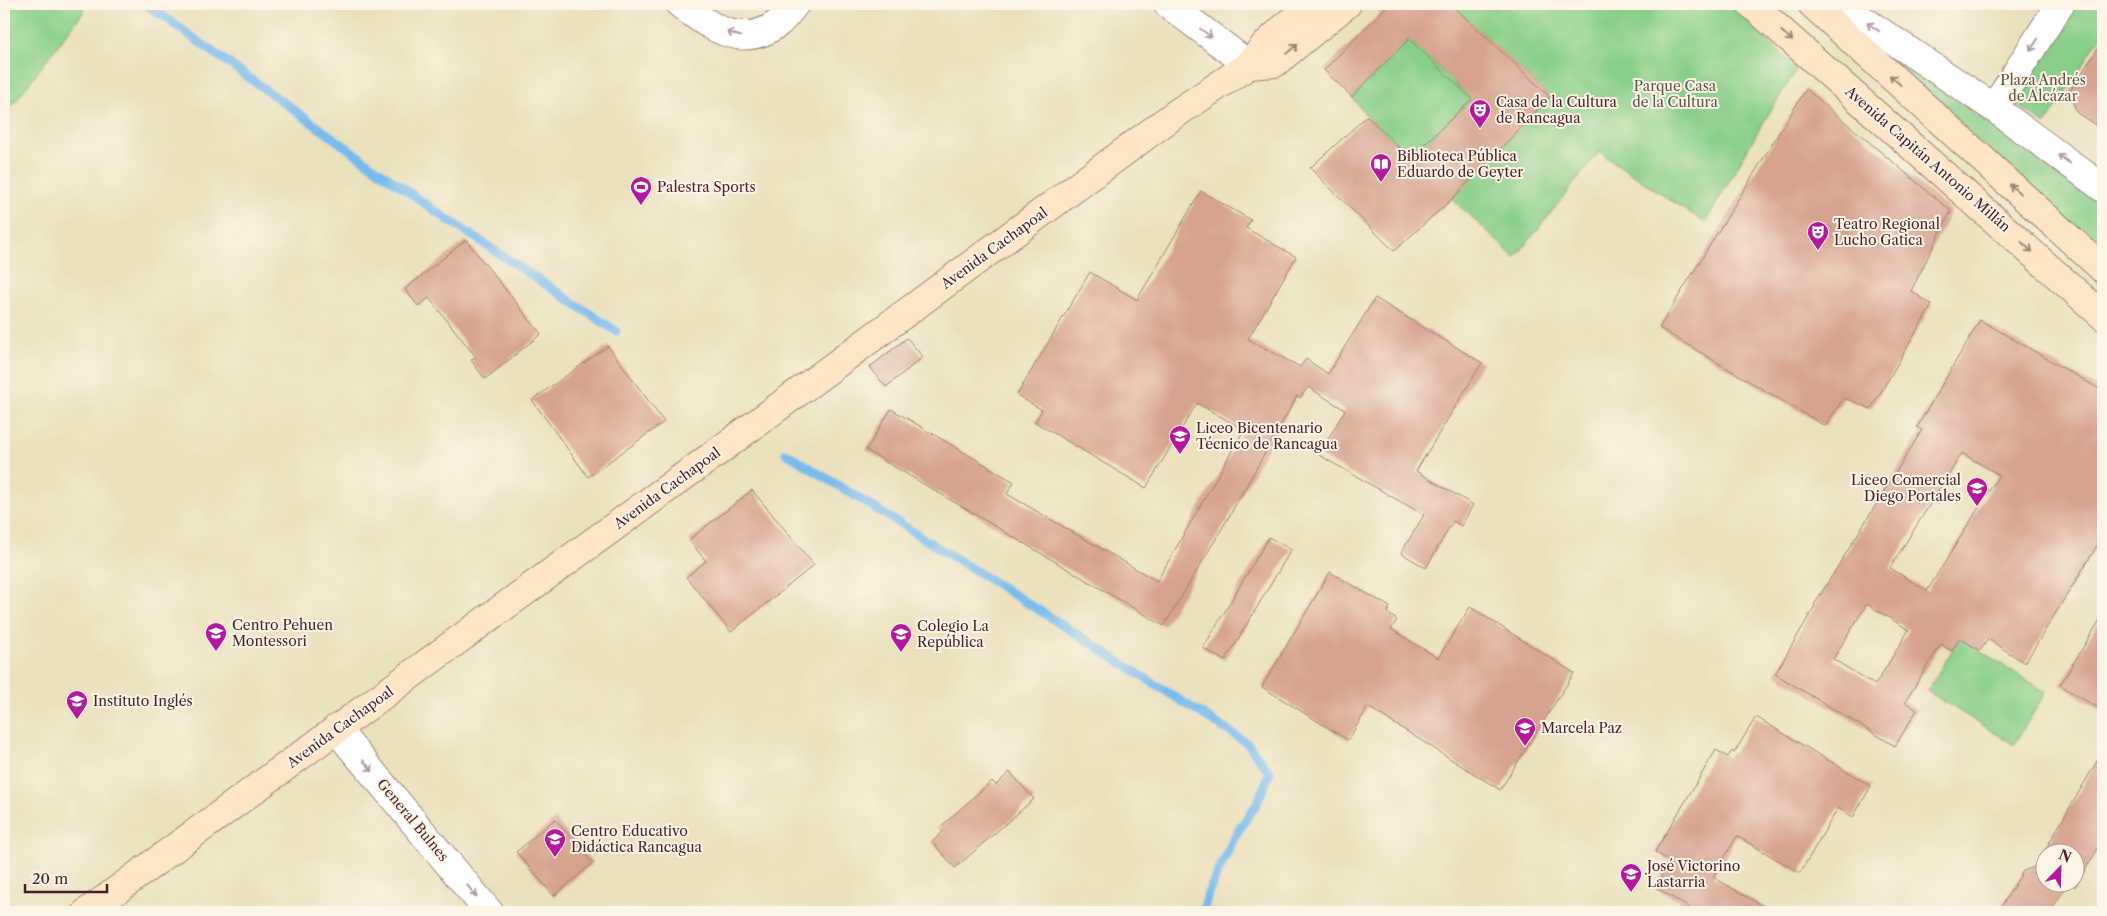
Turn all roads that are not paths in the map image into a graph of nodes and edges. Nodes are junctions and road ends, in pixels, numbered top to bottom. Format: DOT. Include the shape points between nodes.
graph roads {
  1 [pos="680,4"];
  2 [pos="1168,4"];
  3 [pos="1310,4"];
  4 [pos="1347,4"];
  5 [pos="1751,4"];
  6 [pos="1812,4"];
  7 [pos="1839,4"];
  8 [pos="2060,4"];
  9 [pos="787,13"];
  10 [pos="1249,65"];
  11 [pos="1994,108"];
  12 [pos="2103,188"];
  13 [pos="2103,269"];
  14 [pos="2103,316"];
  15 [pos="336,729"];
  16 [pos="87,912"];
  17 [pos="489,912"];
  9 -- 1 [label="street, one-way" via="763,33 743,38 702,20"];
  2 -- 10 [label="street, one-way"];
  3 -- 10 [label="main road, Avenida Cachapoal" via="1264,46"];
  10 -- 4 [label="main road, Avenida Cachapoal, one-way" via="1274,63"];
  5 -- 14 [label="main road, Avenida Capitán Antonio Millán, one-way"];
  13 -- 6 [label="main road, one-way"];
  11 -- 7 [label="street, one-way"];
  8 -- 11 [label="street, one-way"];
  10 -- 15 [label="main road, Avenida Cachapoal" via="1174,115"];
  12 -- 11 [label="street, one-way"];
  15 -- 16 [label="main road, Avenida Cachapoal"];
  15 -- 17 [label="street, General Bulnes, one-way"];
}
